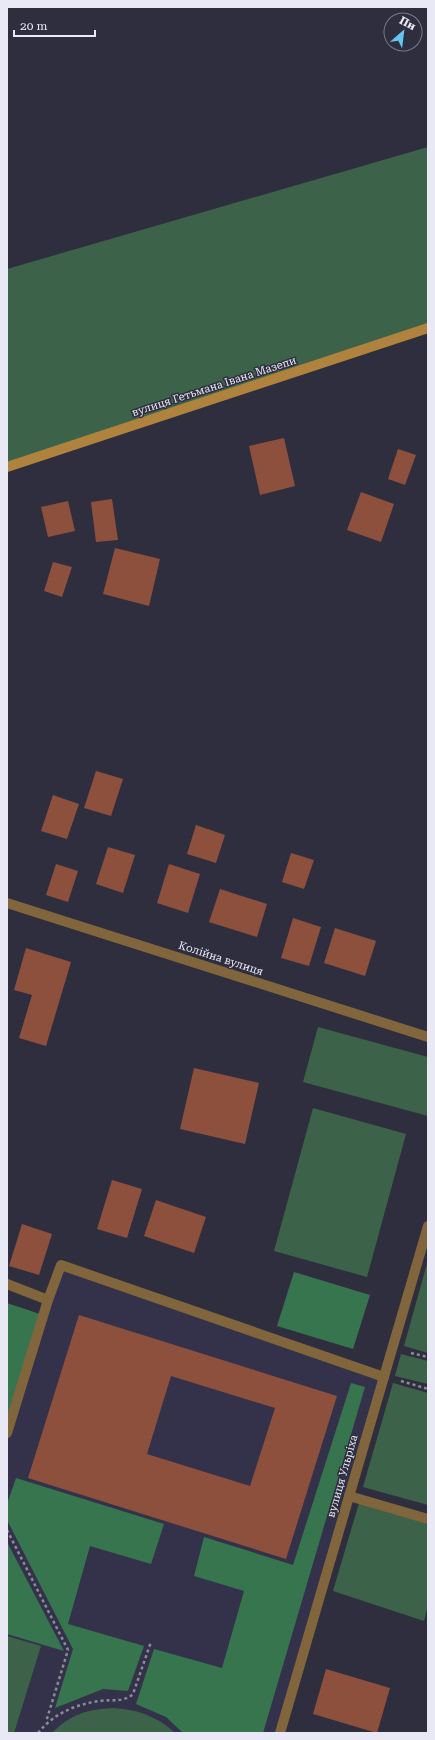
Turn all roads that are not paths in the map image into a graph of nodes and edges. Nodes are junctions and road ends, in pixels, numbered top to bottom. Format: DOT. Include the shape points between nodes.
graph roads {
  1 [pos="428,328"];
  2 [pos="7,467"];
  3 [pos="7,903"];
  4 [pos="428,1037"];
  5 [pos="428,1226"];
  6 [pos="7,1284"];
  7 [pos="48,1300"];
  8 [pos="384,1377"];
  9 [pos="7,1433"];
  10 [pos="349,1496"];
  11 [pos="428,1519"];
  12 [pos="280,1733"];
  1 -- 2 [label="main road, вулиця Гетьмана Івана Мазепи"];
  3 -- 4 [label="street, Колійна вулиця"];
  5 -- 8 [label="street, вулиця Ульріха"];
  6 -- 7 [label="street"];
  7 -- 8 [label="street" via="61,1266"];
  7 -- 9 [label="street"];
  8 -- 10 [label="street, вулиця Ульріха"];
  10 -- 11 [label="street"];
  10 -- 12 [label="street, вулиця Ульріха"];
}
